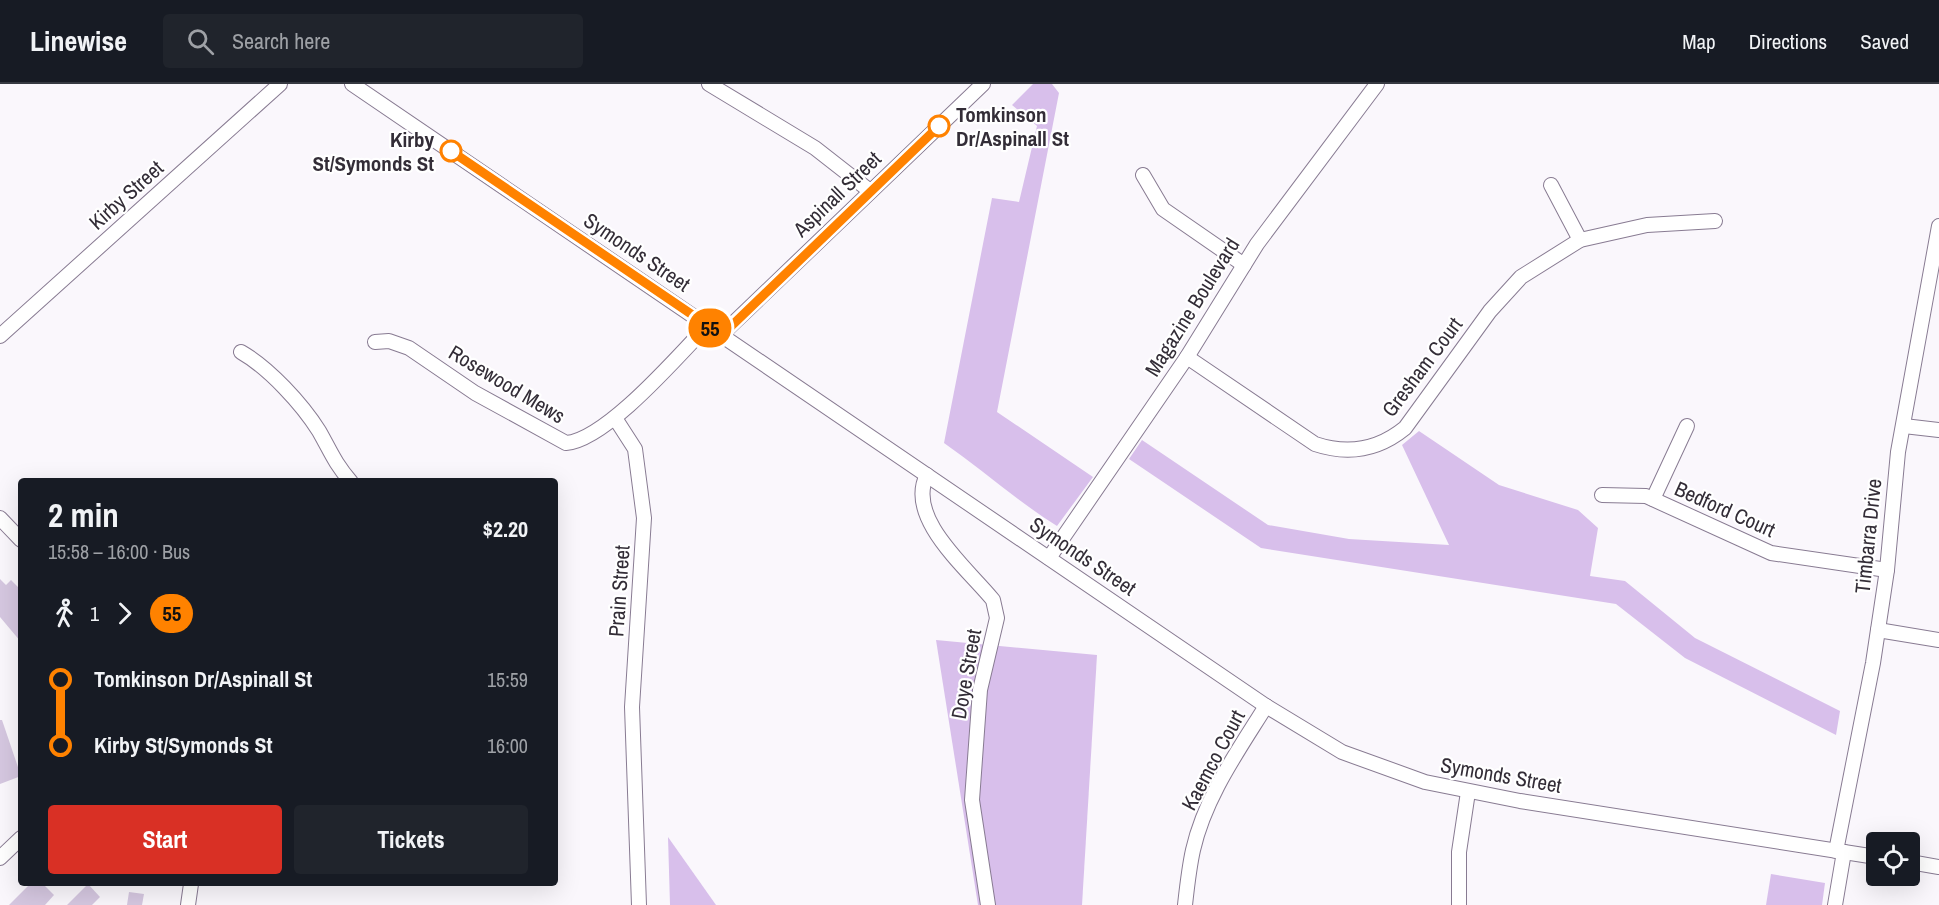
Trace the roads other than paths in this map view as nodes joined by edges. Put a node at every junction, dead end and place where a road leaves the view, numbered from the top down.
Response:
1 (279, 84) edge
2 (352, 84) edge
3 (709, 84) edge
4 (982, 84) edge
5 (1377, 84) edge
6 (1143, 175) dead end
7 (1551, 185) dead end
8 (870, 191) junction
9 (1715, 220) dead end
10 (1939, 227) edge
11 (1580, 240) junction
12 (1244, 265) junction
13 (707, 326) junction
14 (722, 335) junction
15 (0, 336) edge
16 (375, 342) dead end
17 (241, 352) dead end
18 (1187, 357) junction
19 (615, 418) junction
20 (1687, 426) dead end
21 (1904, 426) junction
22 (1939, 430) edge
23 (927, 475) junction
24 (348, 478) edge
25 (1602, 495) dead end
26 (1653, 499) junction
27 (0, 518) edge
28 (18, 537) edge
29 (1049, 558) junction
30 (1887, 570) junction
31 (1878, 630) junction
32 (1939, 640) edge
33 (1266, 706) junction
34 (1468, 792) junction
35 (18, 841) edge
36 (1840, 851) junction
37 (1866, 855) edge
38 (0, 858) edge
39 (1920, 864) edge
40 (1939, 867) edge
41 (191, 886) edge
42 (188, 905) edge
43 (639, 905) edge
44 (988, 905) edge
45 (1185, 905) edge
46 (1459, 905) edge
47 (1835, 905) edge

1 - 15 street, Kirby Street
2 - 13 street, Symonds Street
3 - 8 street
4 - 8 street, Aspinall Street
5 - 12 street, Magazine Boulevard
6 - 12 street
7 - 11 street
8 - 14 street, Aspinall Street
9 - 11 street, Gresham Court
10 - 21 street, Timbarra Drive
11 - 18 street, Gresham Court
12 - 18 street, Magazine Boulevard
13 - 14 street, Symonds Street
13 - 19 street
14 - 23 street, Symonds Street
16 - 19 street, Rosewood Mews
17 - 24 street
18 - 29 street, Magazine Boulevard
19 - 43 street, Prain Street
20 - 26 street, Bedford Court
21 - 22 street
21 - 30 street, Timbarra Drive
23 - 29 street, Symonds Street
23 - 44 street, Doye Street
25 - 26 street, Bedford Court
26 - 30 street, Bedford Court
27 - 28 street
29 - 33 street, Symonds Street
30 - 31 street, Timbarra Drive
31 - 32 street
31 - 36 street, Timbarra Drive
33 - 34 street, Symonds Street
33 - 45 street, Kaemco Court
34 - 36 street, Symonds Street
34 - 46 street
35 - 38 street
36 - 37 street, Symonds Street
36 - 47 street, Timbarra Drive
39 - 40 street
41 - 42 street

